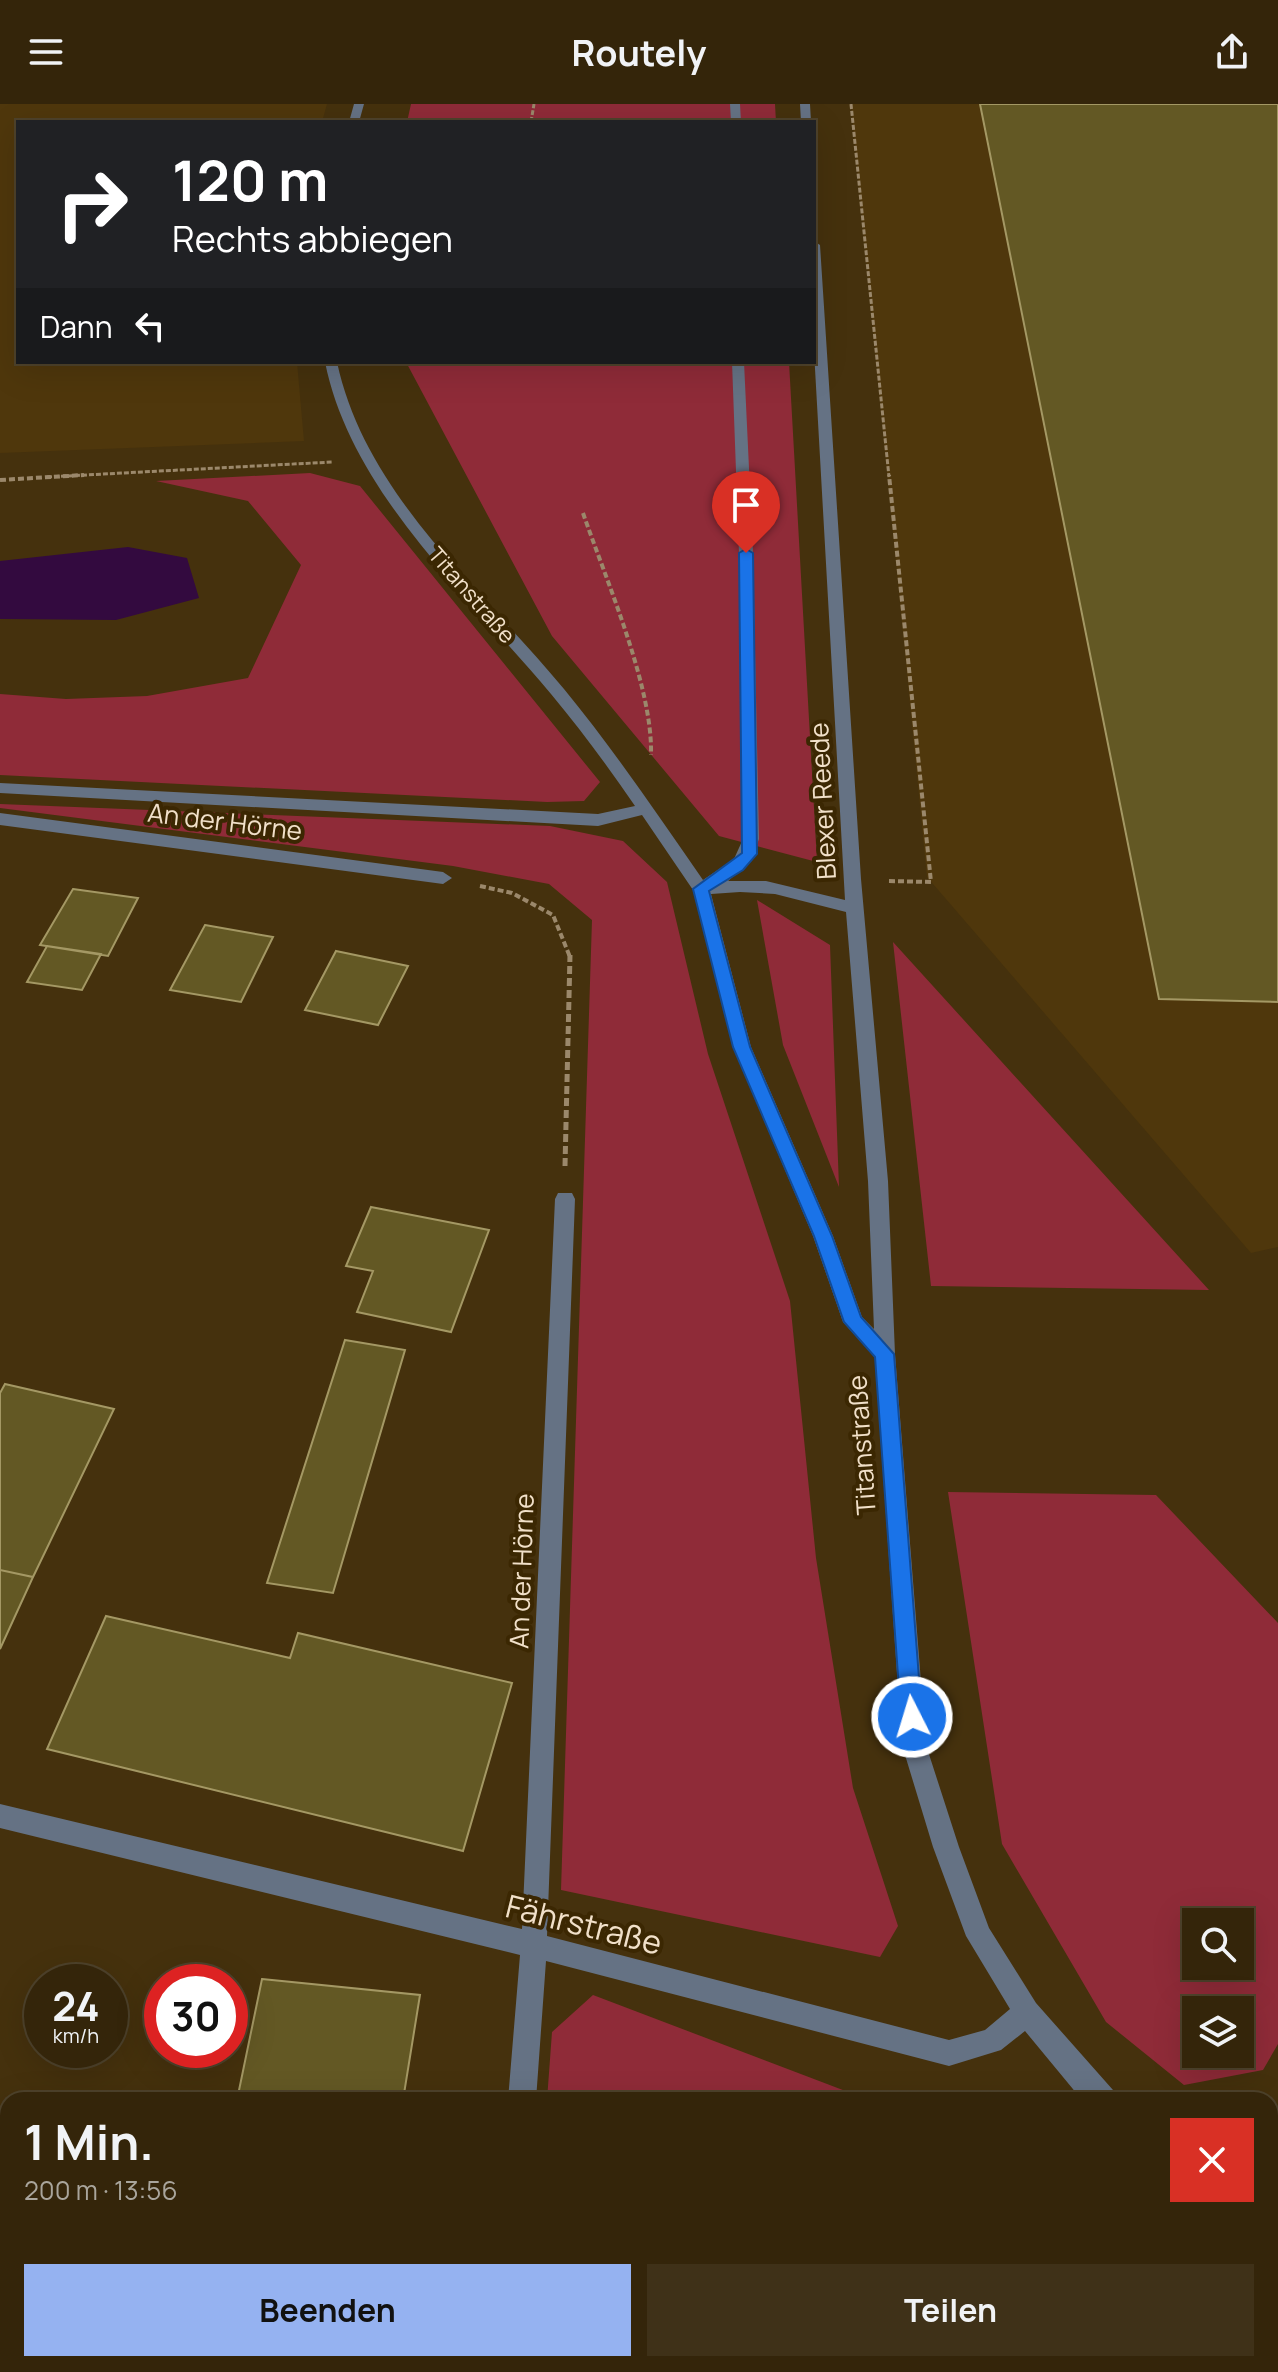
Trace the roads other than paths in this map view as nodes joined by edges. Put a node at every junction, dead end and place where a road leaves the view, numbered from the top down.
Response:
1 (816, 278) edge
2 (331, 364) edge
3 (738, 364) edge
4 (0, 788) edge
5 (646, 808) junction
6 (0, 819) edge
7 (443, 878) road end
8 (701, 889) junction
9 (854, 907) junction
10 (565, 1199) road end
11 (885, 1354) junction
12 (0, 1816) edge
13 (534, 1945) junction
14 (1027, 2012) junction
15 (523, 2092) edge
16 (1093, 2092) edge

1 - 9 street, Blexer Reede
2 - 5 street, Titanstraße
3 - 8 street
4 - 5 street
5 - 8 street, Titanstraße
6 - 7 street, An der Hörne
8 - 9 street
8 - 11 street, Titanstraße
9 - 11 street, Blexer Reede
10 - 13 street, An der Hörne
11 - 14 street, Titanstraße
12 - 13 street, Fährstraße
13 - 14 street, Fährstraße
13 - 15 street, An der Hörne
14 - 16 street

